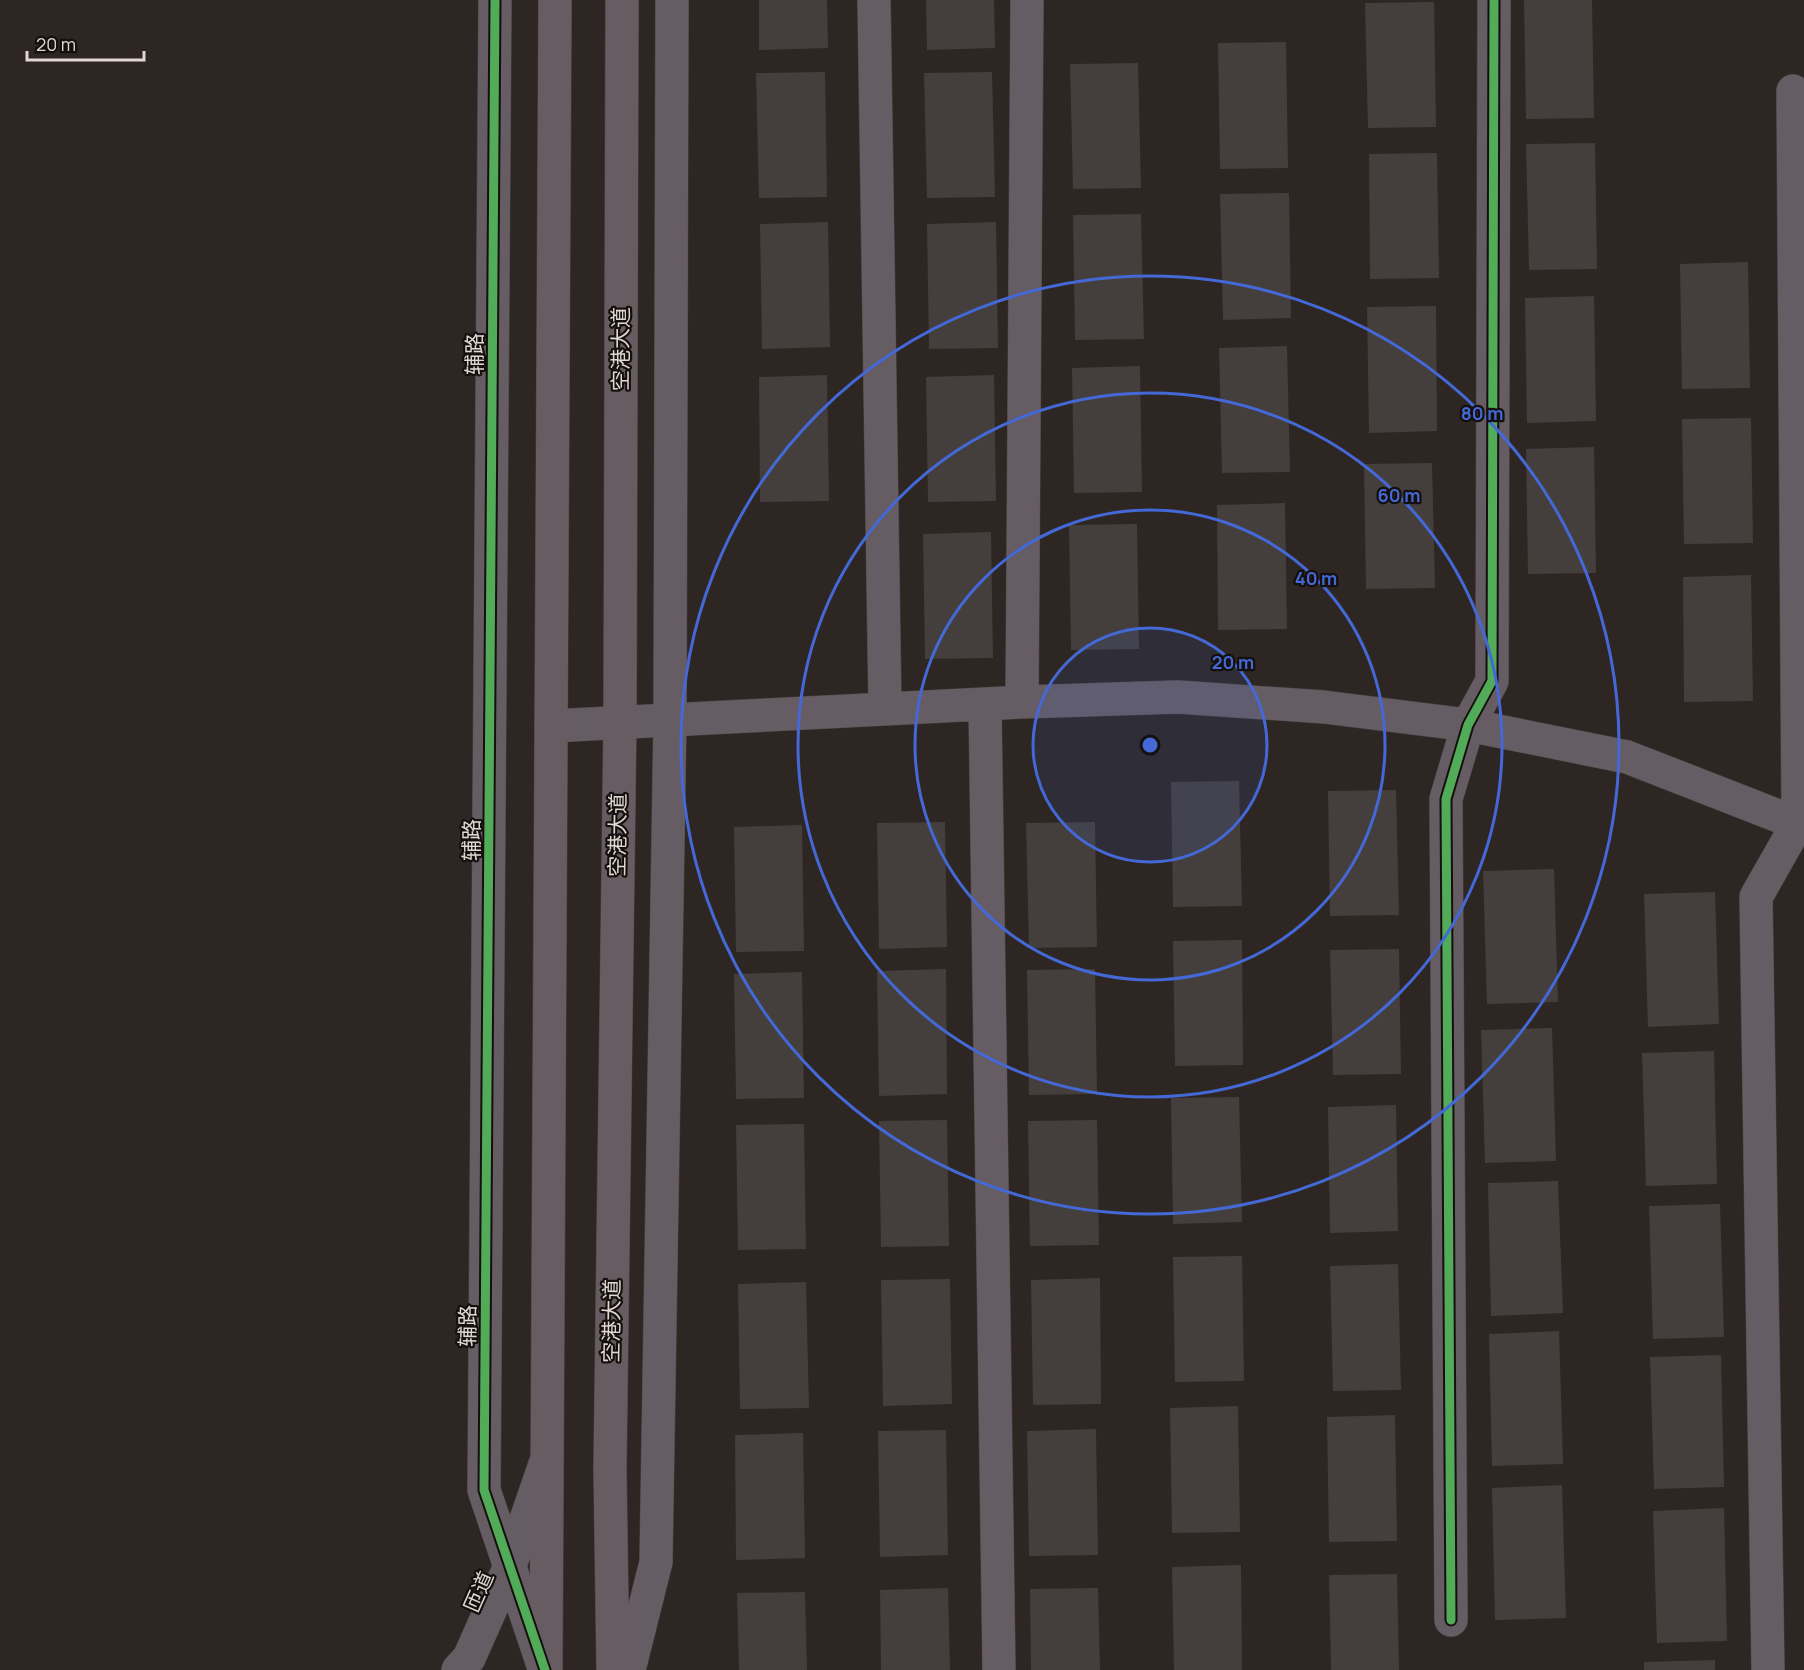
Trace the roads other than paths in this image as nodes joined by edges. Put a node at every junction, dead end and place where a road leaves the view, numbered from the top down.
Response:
1 (495, 0) edge
2 (555, 0) edge
3 (621, 0) edge
4 (672, 0) edge
5 (874, 0) edge
6 (1027, 0) edge
7 (1494, 0) edge
8 (1793, 91) dead end
9 (1022, 702) junction
10 (985, 704) junction
11 (885, 708) junction
12 (670, 719) junction
13 (620, 721) junction
14 (1468, 725) junction
15 (551, 726) junction
16 (1801, 824) edge
17 (547, 1456) junction
18 (610, 1469) junction
19 (510, 1566) junction
20 (1451, 1620) dead end
21 (637, 1636) junction
22 (458, 1670) edge
23 (545, 1670) edge
24 (613, 1670) edge
25 (629, 1670) edge
26 (648, 1670) edge
27 (999, 1670) edge
28 (1768, 1670) edge

1 - 19 street, 辅路
2 - 15 main road
3 - 13 main road, 空港大道
4 - 12 street
5 - 11 street
6 - 9 street
7 - 14 street
8 - 16 street
9 - 10 street
9 - 14 street
10 - 11 street
10 - 27 street
11 - 12 street
12 - 13 street
12 - 21 street
13 - 15 street
13 - 18 main road, 空港大道
14 - 16 street
14 - 20 street
15 - 17 main road
16 - 28 street
17 - 19 street, 匝道
17 - 23 main road
18 - 21 street
18 - 24 main road, 空港大道
19 - 22 street, 匝道
19 - 23 street, 辅路
21 - 25 street
21 - 26 street

